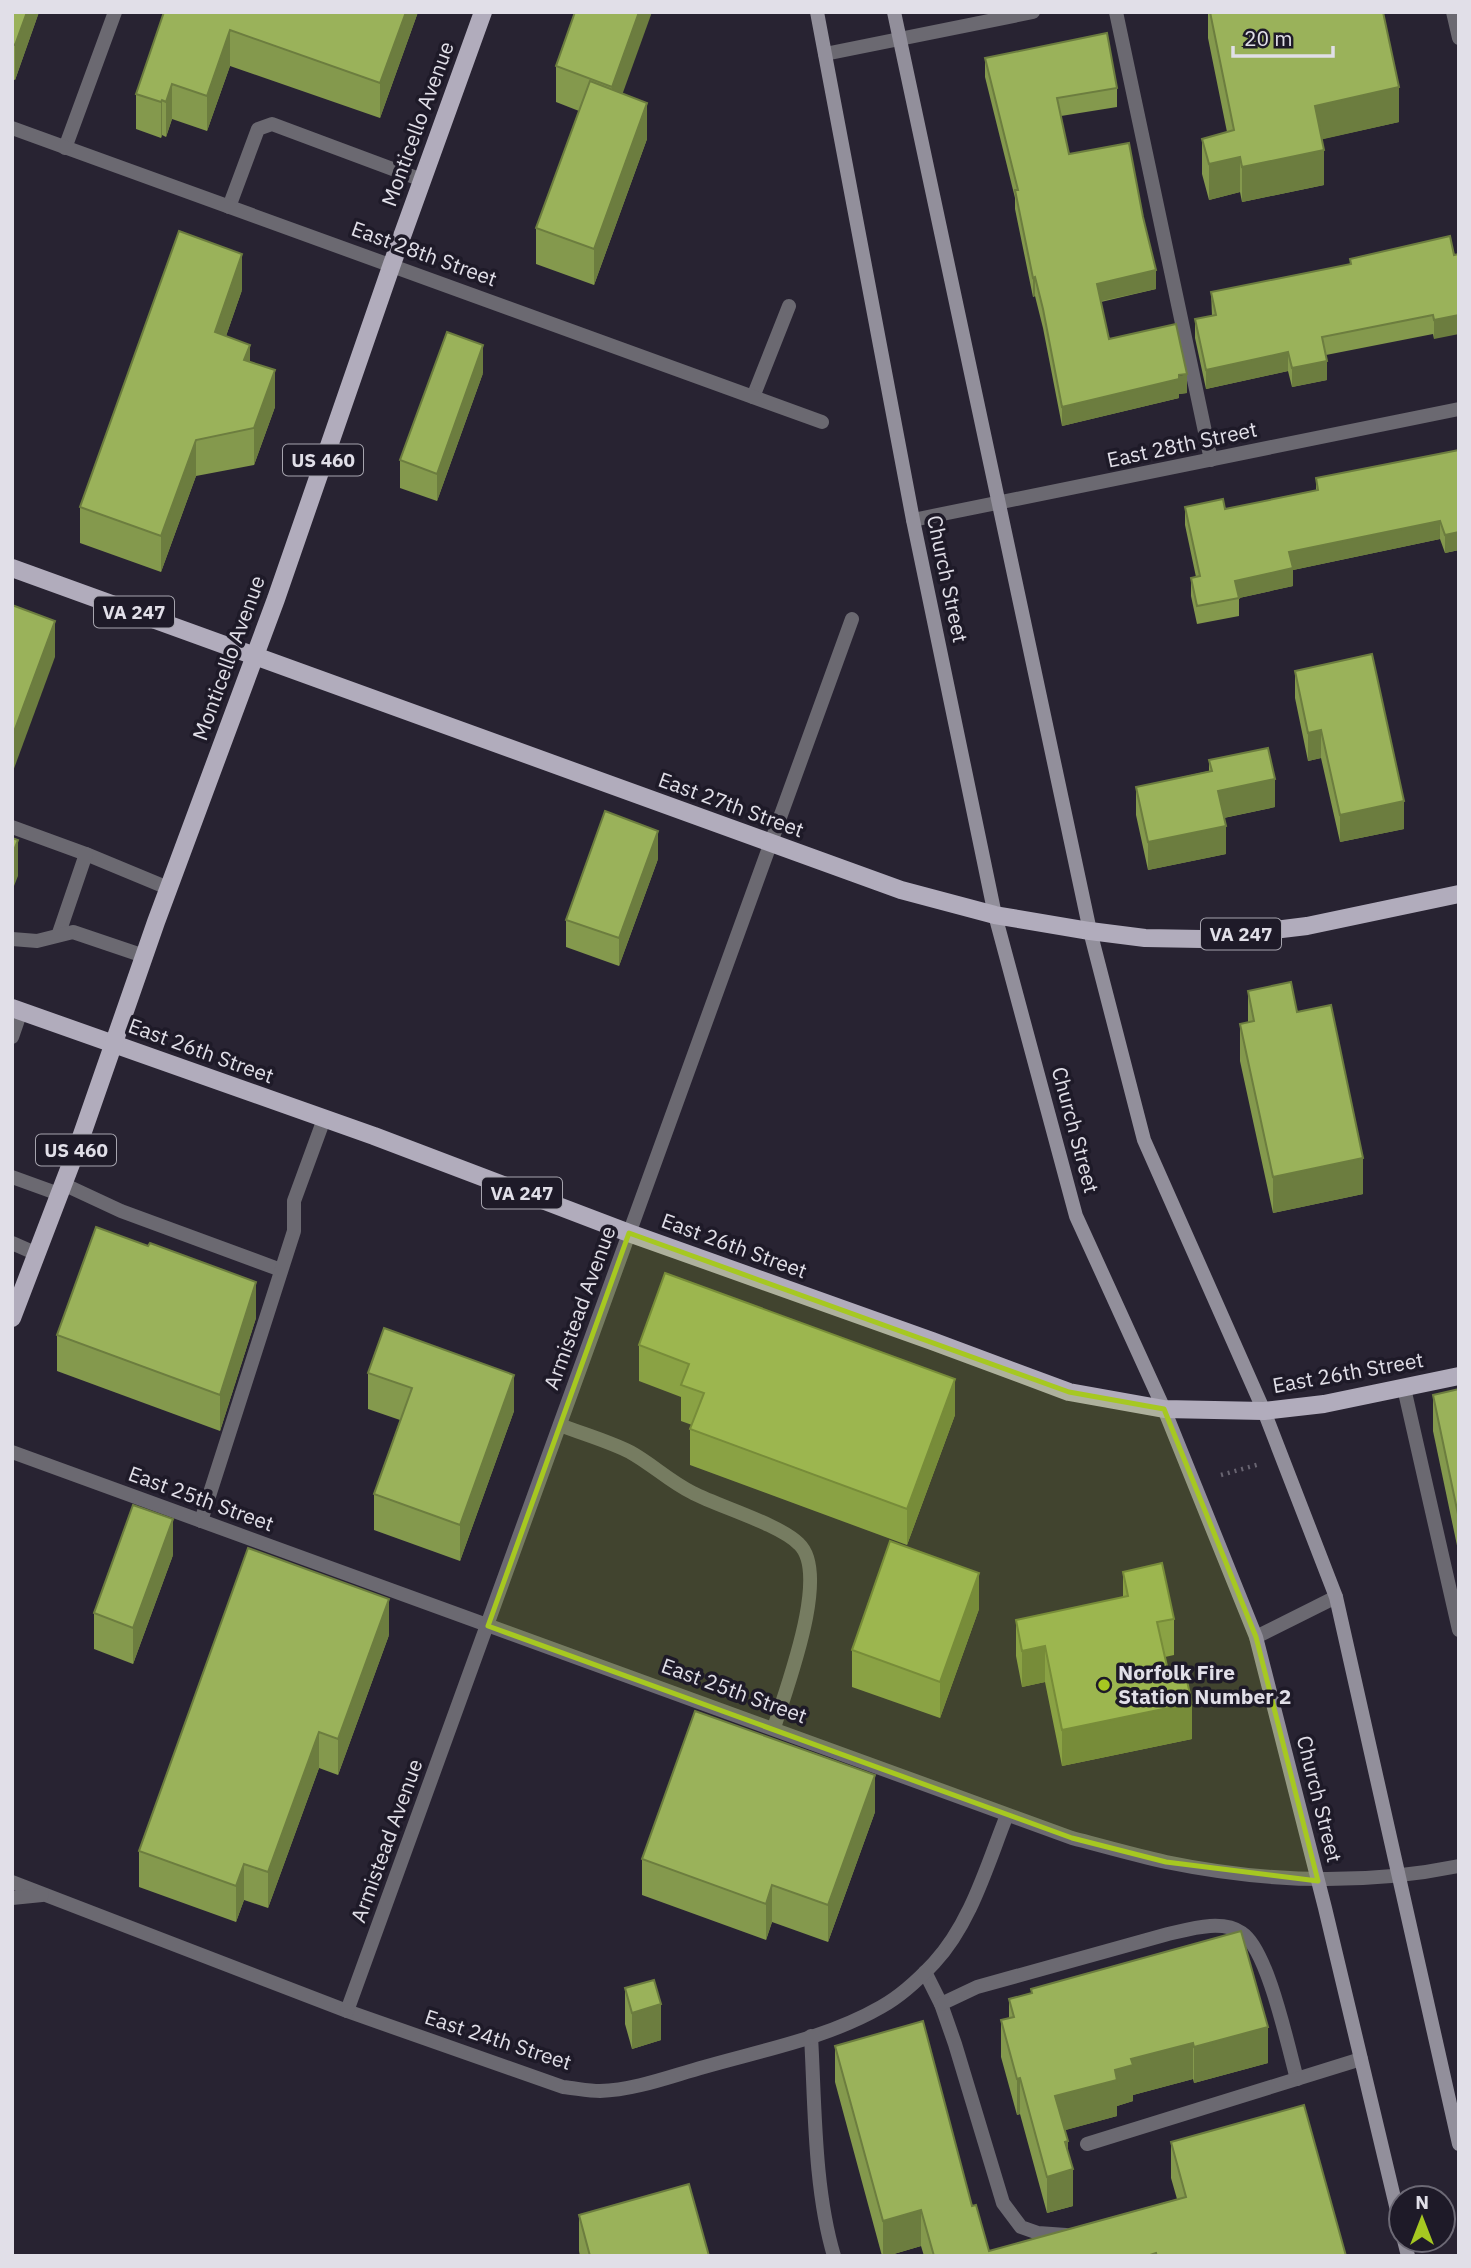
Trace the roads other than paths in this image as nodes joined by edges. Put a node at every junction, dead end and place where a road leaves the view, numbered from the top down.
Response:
1 (115, 12) edge
2 (483, 12) edge
3 (817, 12) edge
4 (894, 12) edge
5 (1033, 12) edge
6 (1116, 12) edge
7 (1453, 12) edge
8 (1459, 38) edge
9 (900, 39) junction
10 (825, 54) junction
11 (12, 128) edge
12 (65, 148) junction
13 (422, 180) junction
14 (229, 207) junction
15 (392, 264) junction
16 (789, 306) dead end
17 (753, 397) junction
18 (1459, 409) edge
19 (822, 422) dead end
20 (1211, 460) junction
21 (998, 504) junction
22 (913, 520) junction
23 (12, 568) edge
24 (852, 619) dead end
25 (255, 655) junction
26 (12, 827) edge
27 (769, 844) junction
28 (86, 853) junction
29 (168, 888) junction
30 (1459, 894) edge
31 (995, 915) junction
32 (1090, 931) junction
33 (60, 933) junction
34 (12, 939) edge
35 (144, 956) junction
36 (17, 1010) edge
37 (12, 1037) edge
38 (113, 1044) junction
39 (324, 1119) junction
40 (12, 1177) edge
41 (62, 1189) junction
42 (629, 1233) junction
43 (12, 1242) edge
44 (37, 1254) junction
45 (281, 1270) junction
46 (12, 1318) edge
47 (1459, 1377) edge
48 (1404, 1388) junction
49 (1164, 1409) junction
50 (1264, 1411) junction
51 (560, 1425) junction
52 (12, 1452) edge
53 (201, 1521) junction
54 (1336, 1597) junction
55 (488, 1626) junction
56 (1459, 1630) edge
57 (1256, 1637) junction
58 (774, 1728) junction
59 (1007, 1815) junction
60 (1459, 1866) edge
61 (1399, 1876) junction
62 (1318, 1881) junction
63 (12, 1882) edge
64 (47, 1895) junction
65 (12, 1898) edge
66 (925, 1972) junction
67 (941, 2004) junction
68 (347, 2011) junction
69 (811, 2036) junction
70 (1361, 2059) junction
71 (1297, 2079) junction
72 (1087, 2144) dead end
73 (1459, 2144) edge
74 (1391, 2184) edge
75 (1083, 2231) edge
76 (834, 2256) edge

1 - 12 street
2 - 13 main road, Monticello Avenue / US 460
3 - 10 main road, Church Street
4 - 9 main road
5 - 9 street
6 - 20 street
7 - 8 street
9 - 10 street
9 - 21 main road
10 - 22 main road, Church Street
11 - 12 street, East 28th Street
12 - 14 street, East 28th Street
13 - 14 street
13 - 15 main road, Monticello Avenue / US 460
14 - 15 street, East 28th Street
15 - 17 street, East 28th Street
15 - 25 main road, Monticello Avenue / US 460
16 - 17 street
17 - 19 street, East 28th Street
18 - 20 street, East 28th Street
20 - 21 street, East 28th Street
21 - 22 street, East 28th Street
21 - 32 main road
22 - 31 main road, Church Street
23 - 25 main road, East 27th Street / VA 247
24 - 27 street, Armistead Avenue
25 - 27 main road, East 27th Street / VA 247
25 - 29 main road, Monticello Avenue / US 460
26 - 28 street
27 - 31 main road, East 27th Street / VA 247
27 - 42 street, Armistead Avenue
28 - 29 street
28 - 33 street
29 - 35 main road, Monticello Avenue / US 460
30 - 32 main road, East 27th Street / VA 247
31 - 32 main road, East 27th Street / VA 247
31 - 49 main road, Church Street
32 - 50 main road
33 - 34 street
33 - 35 street
35 - 38 main road, Monticello Avenue / US 460
36 - 37 street
36 - 38 main road, East 26th Street / VA 247
38 - 39 main road, East 26th Street / VA 247
38 - 41 main road, Monticello Avenue / US 460
39 - 42 main road, East 26th Street / VA 247
39 - 45 street
40 - 41 street
41 - 44 main road, Monticello Avenue / US 460
41 - 45 street
42 - 49 main road, East 26th Street / VA 247
42 - 51 street, Armistead Avenue
43 - 44 street
44 - 46 main road, Monticello Avenue / US 460
45 - 53 street
47 - 48 main road, East 26th Street / VA 247
48 - 50 main road, East 26th Street / VA 247
48 - 56 street
49 - 50 main road, East 26th Street / VA 247
49 - 57 main road, Church Street
50 - 54 main road
51 - 55 street, Armistead Avenue
51 - 58 street
52 - 53 street, East 25th Street
53 - 55 street, East 25th Street
54 - 57 street
54 - 61 main road
55 - 58 street, East 25th Street
55 - 68 street, Armistead Avenue
57 - 62 main road, Church Street
58 - 59 street, East 25th Street
59 - 62 street, East 25th Street
59 - 66 street, East 24th Street
60 - 61 street, East 25th Street
61 - 62 street, East 25th Street
61 - 73 main road
62 - 70 main road, Church Street
63 - 64 street, East 24th Street
64 - 65 street, East 24th Street
64 - 68 street, East 24th Street
66 - 67 street
66 - 69 street, East 24th Street
67 - 71 street
67 - 75 street
68 - 69 street, East 24th Street
69 - 76 street
70 - 71 street
70 - 74 main road, Church Street
71 - 72 street

